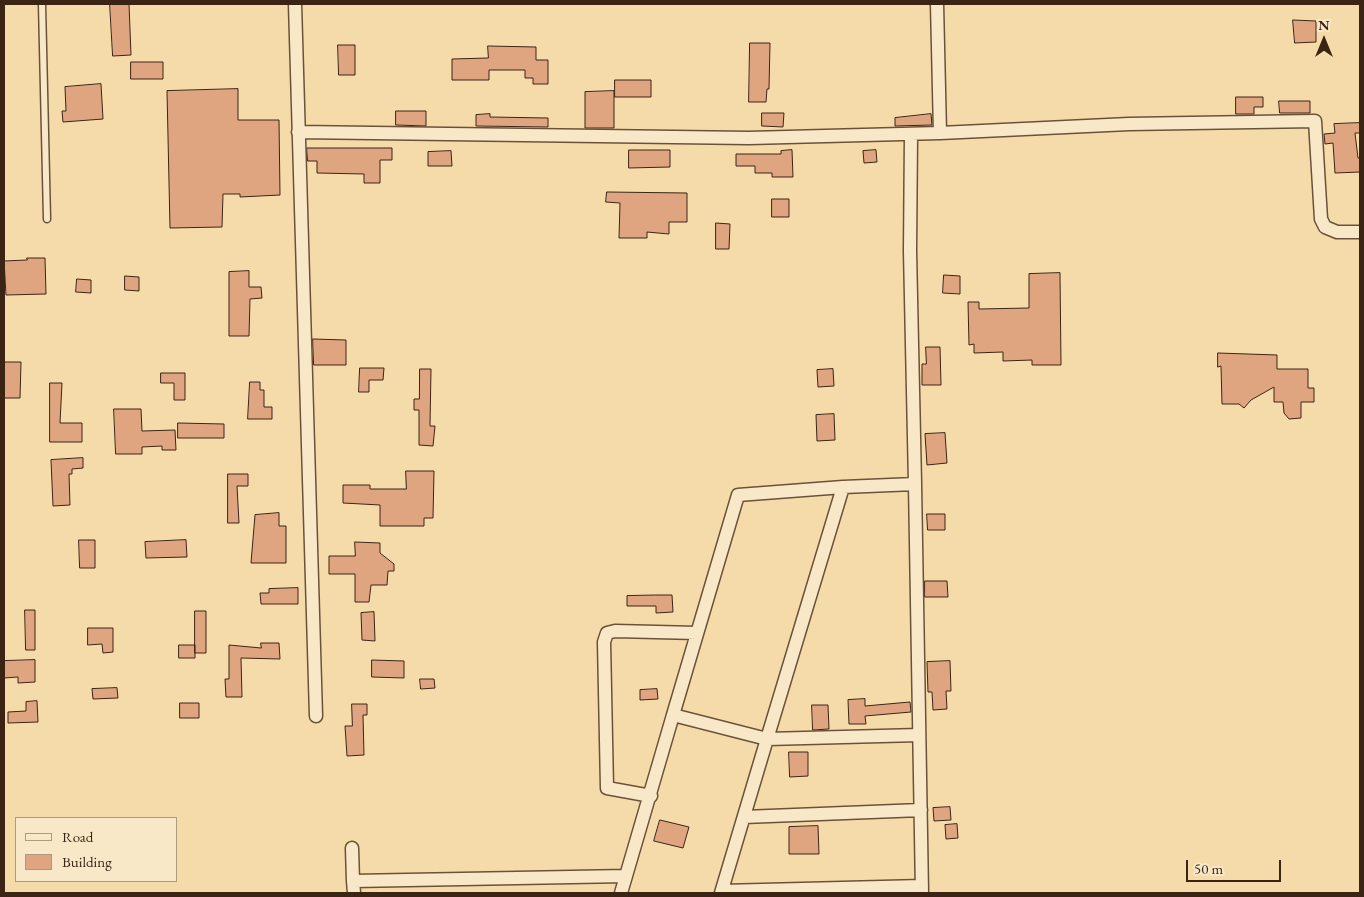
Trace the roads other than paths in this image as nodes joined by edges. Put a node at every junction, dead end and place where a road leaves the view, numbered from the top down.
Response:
1 (42, 4) edge
2 (295, 4) edge
3 (937, 4) edge
4 (298, 132) junction
5 (940, 133) junction
6 (911, 135) junction
7 (47, 219) dead end
8 (1360, 232) edge
9 (915, 484) junction
10 (843, 487) junction
11 (697, 634) junction
12 (673, 715) junction
13 (316, 716) dead end
14 (919, 735) junction
15 (767, 739) junction
16 (651, 796) junction
17 (921, 810) junction
18 (744, 817) junction
19 (352, 848) dead end
20 (626, 876) junction
21 (354, 887) edge
22 (922, 890) edge
23 (722, 892) edge
24 (622, 893) edge

1 - 7 lane
2 - 4 street
3 - 5 street
4 - 6 street
4 - 13 street
5 - 6 street
5 - 8 street
6 - 9 street
9 - 10 street
9 - 14 street
10 - 11 street
10 - 15 street
11 - 12 street
11 - 16 street
12 - 15 street
12 - 16 street
14 - 15 street
14 - 17 street
15 - 18 street
16 - 20 street
17 - 18 street
17 - 22 street
18 - 23 street
19 - 21 street
20 - 21 street
20 - 24 street
22 - 23 street

